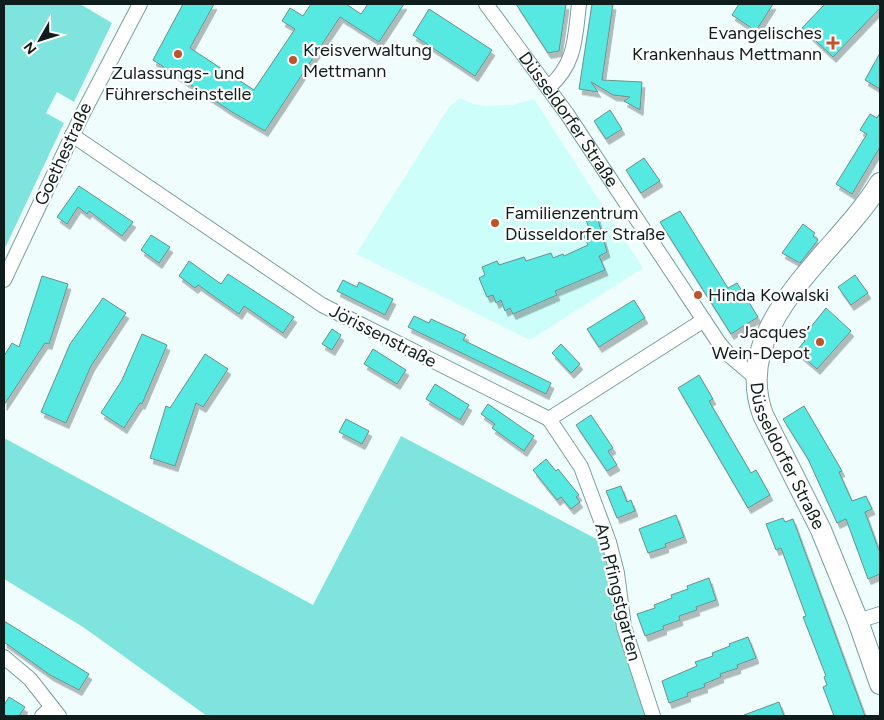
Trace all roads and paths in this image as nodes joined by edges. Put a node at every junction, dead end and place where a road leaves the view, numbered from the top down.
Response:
1 (140, 4) edge
2 (486, 4) edge
3 (579, 4) edge
4 (548, 88) junction
5 (72, 135) junction
6 (880, 183) edge
7 (4, 280) edge
8 (704, 320) junction
9 (756, 378) junction
10 (549, 419) junction
11 (880, 614) edge
12 (858, 621) junction
13 (4, 658) edge
14 (880, 684) edge
15 (51, 713) edge
16 (653, 716) edge

1 - 5 street, Goethestraße
2 - 4 street, Düsseldorfer Straße
3 - 4 street
4 - 8 street, Düsseldorfer Straße
5 - 7 street, Goethestraße
5 - 10 street, Jörissenstraße
6 - 9 street
8 - 9 street, Düsseldorfer Straße
8 - 10 street
9 - 12 street, Düsseldorfer Straße
10 - 16 street, Am Pfingstgarten
11 - 12 street
12 - 14 street, Düsseldorfer Straße
13 - 15 street

